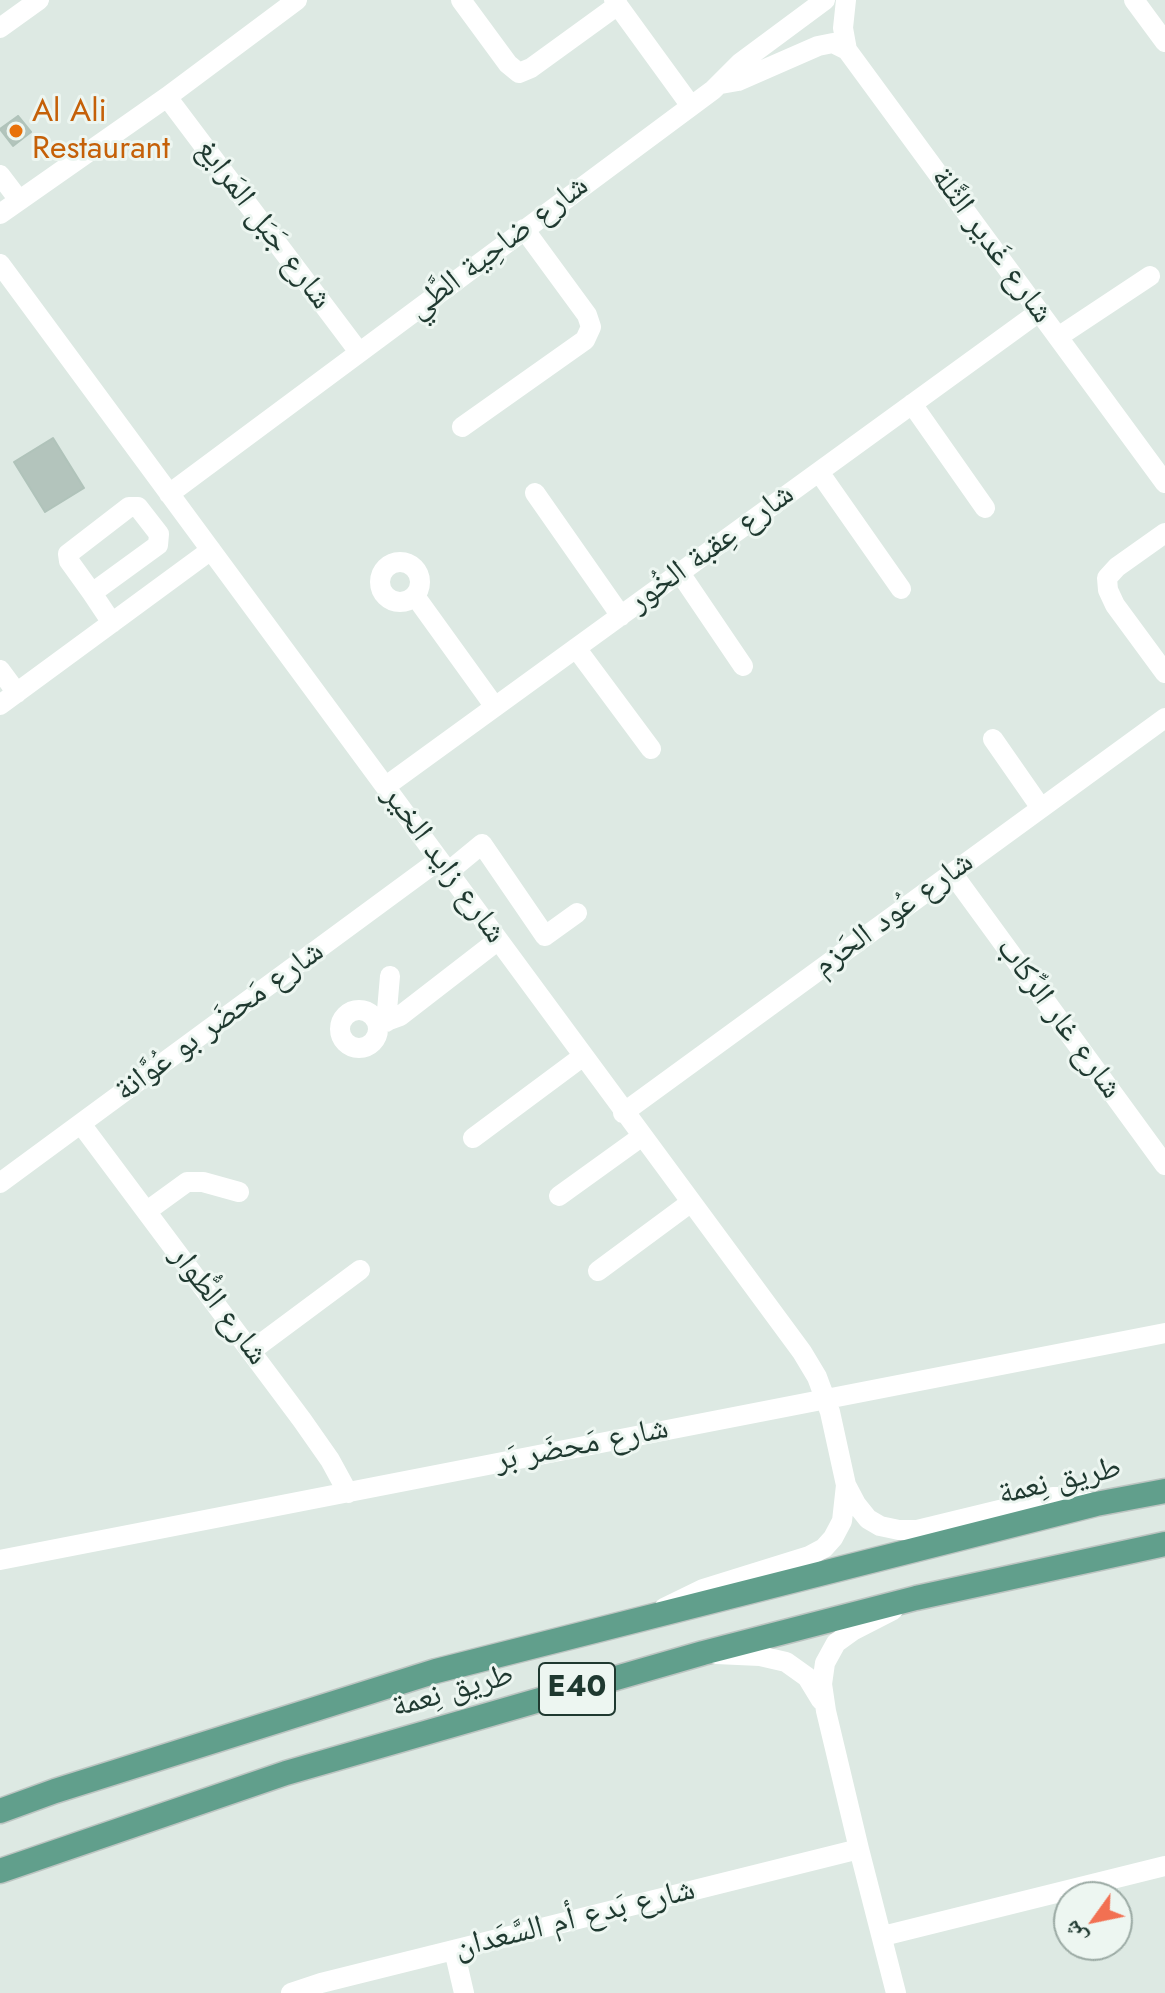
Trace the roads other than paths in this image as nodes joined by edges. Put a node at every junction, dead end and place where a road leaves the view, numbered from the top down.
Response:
1 (39, 0) edge
2 (297, 0) edge
3 (461, 0) edge
4 (825, 0) edge
5 (846, 0) edge
6 (1134, 0) edge
7 (616, 3) edge
8 (0, 28) edge
9 (1165, 42) edge
10 (847, 50) junction
11 (721, 84) junction
12 (167, 97) junction
13 (691, 106) junction
14 (0, 175) edge
15 (19, 200) junction
16 (0, 214) edge
17 (524, 229) junction
18 (0, 264) edge
19 (1150, 276) dead end
20 (1039, 312) junction
21 (1058, 337) junction
22 (359, 352) junction
23 (912, 404) junction
24 (462, 427) dead end
25 (819, 472) junction
26 (1165, 483) edge
27 (535, 493) dead end
28 (169, 494) junction
29 (985, 508) dead end
30 (1165, 533) edge
31 (211, 550) junction
32 (680, 573) junction
33 (901, 589) dead end
34 (92, 593) junction
35 (415, 596) dead end
36 (621, 616) junction
37 (112, 623) junction
38 (576, 648) junction
39 (743, 666) dead end
40 (0, 670) edge
41 (1165, 673) edge
42 (8, 699) edge
43 (495, 707) junction
44 (1165, 718) edge
45 (993, 739) dead end
46 (651, 749) dead end
47 (386, 786) junction
48 (1041, 808) junction
49 (444, 866) junction
50 (952, 873) junction
51 (577, 913) dead end
52 (497, 941) junction
53 (390, 976) dead end
54 (582, 1057) junction
55 (623, 1113) junction
56 (81, 1124) junction
57 (641, 1137) junction
58 (473, 1138) dead end
59 (1165, 1165) edge
60 (0, 1183) edge
61 (239, 1192) dead end
62 (559, 1196) dead end
63 (690, 1203) junction
64 (147, 1211) junction
65 (360, 1270) dead end
66 (598, 1271) dead end
67 (1165, 1333) edge
68 (251, 1351) junction
69 (826, 1398) junction
70 (846, 1485) junction
71 (1165, 1491) edge
72 (348, 1493) junction
73 (1096, 1504) junction
74 (1165, 1544) edge
75 (0, 1560) edge
76 (916, 1598) junction
77 (654, 1614) junction
78 (703, 1653) junction
79 (826, 1711) junction
80 (0, 1811) edge
81 (859, 1849) junction
82 (1165, 1866) edge
83 (0, 1871) edge
84 (883, 1936) junction
85 (454, 1950) junction
86 (291, 1993) edge
87 (464, 1993) edge
88 (896, 1993) edge

1 - 8 street
2 - 12 street
3 - 7 street
4 - 11 street, شارع ضاحِية الطَّي
5 - 10 street
6 - 9 street
7 - 13 street
10 - 11 street
10 - 20 street, شارع غَدير الثَّلة
11 - 13 street, شارع ضاحِية الطَّي
12 - 15 street
12 - 22 street, شارع جَبَل المَرايغ
13 - 17 street, شارع ضاحِية الطَّي
14 - 15 street
15 - 16 street
17 - 22 street, شارع ضاحِية الطَّي
17 - 24 street
18 - 28 street, شارع زايد الخير
19 - 21 street
20 - 21 street, شارع غَدير الثَّلة
20 - 23 street, شارع عِقبة الخُور
21 - 26 street, شارع غَدير الثَّلة
22 - 28 street, شارع ضاحِية الطَّي
23 - 25 street, شارع عِقبة الخُور
23 - 29 street
25 - 32 street, شارع عِقبة الخُور
25 - 33 street
27 - 36 street
28 - 31 street, شارع زايد الخير
30 - 41 street
31 - 37 street
31 - 47 street, شارع زايد الخير
32 - 36 street, شارع عِقبة الخُور
32 - 39 street
34 - 34 street
34 - 37 street
35 - 43 street
36 - 38 street, شارع عِقبة الخُور
37 - 42 street
38 - 43 street, شارع عِقبة الخُور
38 - 46 street
40 - 42 street
43 - 47 street, شارع عِقبة الخُور
44 - 48 street, شارع عُود الحَزم
45 - 48 street
47 - 49 street, شارع زايد الخير
48 - 50 street, شارع عُود الحَزم
49 - 51 street, شارع مَحضَر بو عُوَّانة
49 - 52 street, شارع زايد الخير
49 - 56 street, شارع مَحضَر بو عُوَّانة
50 - 55 street, شارع عُود الحَزم
50 - 59 street, شارع غار الرِّكاب
52 - 53 street
52 - 54 street, شارع زايد الخير
54 - 55 street, شارع زايد الخير
54 - 58 street
55 - 57 street, شارع زايد الخير
56 - 60 street, شارع مَحضَر بو عُوَّانة
56 - 64 street, شارع الطُّوار
57 - 62 street
57 - 63 street, شارع زايد الخير
61 - 64 street
63 - 66 street
63 - 69 street, شارع زايد الخير
64 - 68 street, شارع الطُّوار
65 - 68 street
67 - 69 street, شارع مَحضَر بَر
68 - 72 street, شارع الطُّوار
69 - 70 street, شارع زايد الخير
69 - 72 street, شارع مَحضَر بَر
70 - 73 street
70 - 77 street
71 - 73 main road, طريق نِعمة / E40
72 - 75 street, شارع مَحضَر بَر
73 - 77 main road, طريق نِعمة / E40
74 - 76 main road, طريق نِعمة / E40
76 - 78 main road, طريق نِعمة / E40
76 - 79 street
77 - 80 main road, طريق نِعمة / E40
78 - 79 street
78 - 83 main road, طريق نِعمة / E40
79 - 81 street
81 - 84 street
81 - 85 street, شارع بَدع أم السَّعَدان
82 - 84 street
84 - 88 street
85 - 86 street, شارع بَدع أم السَّعَدان
85 - 87 street

